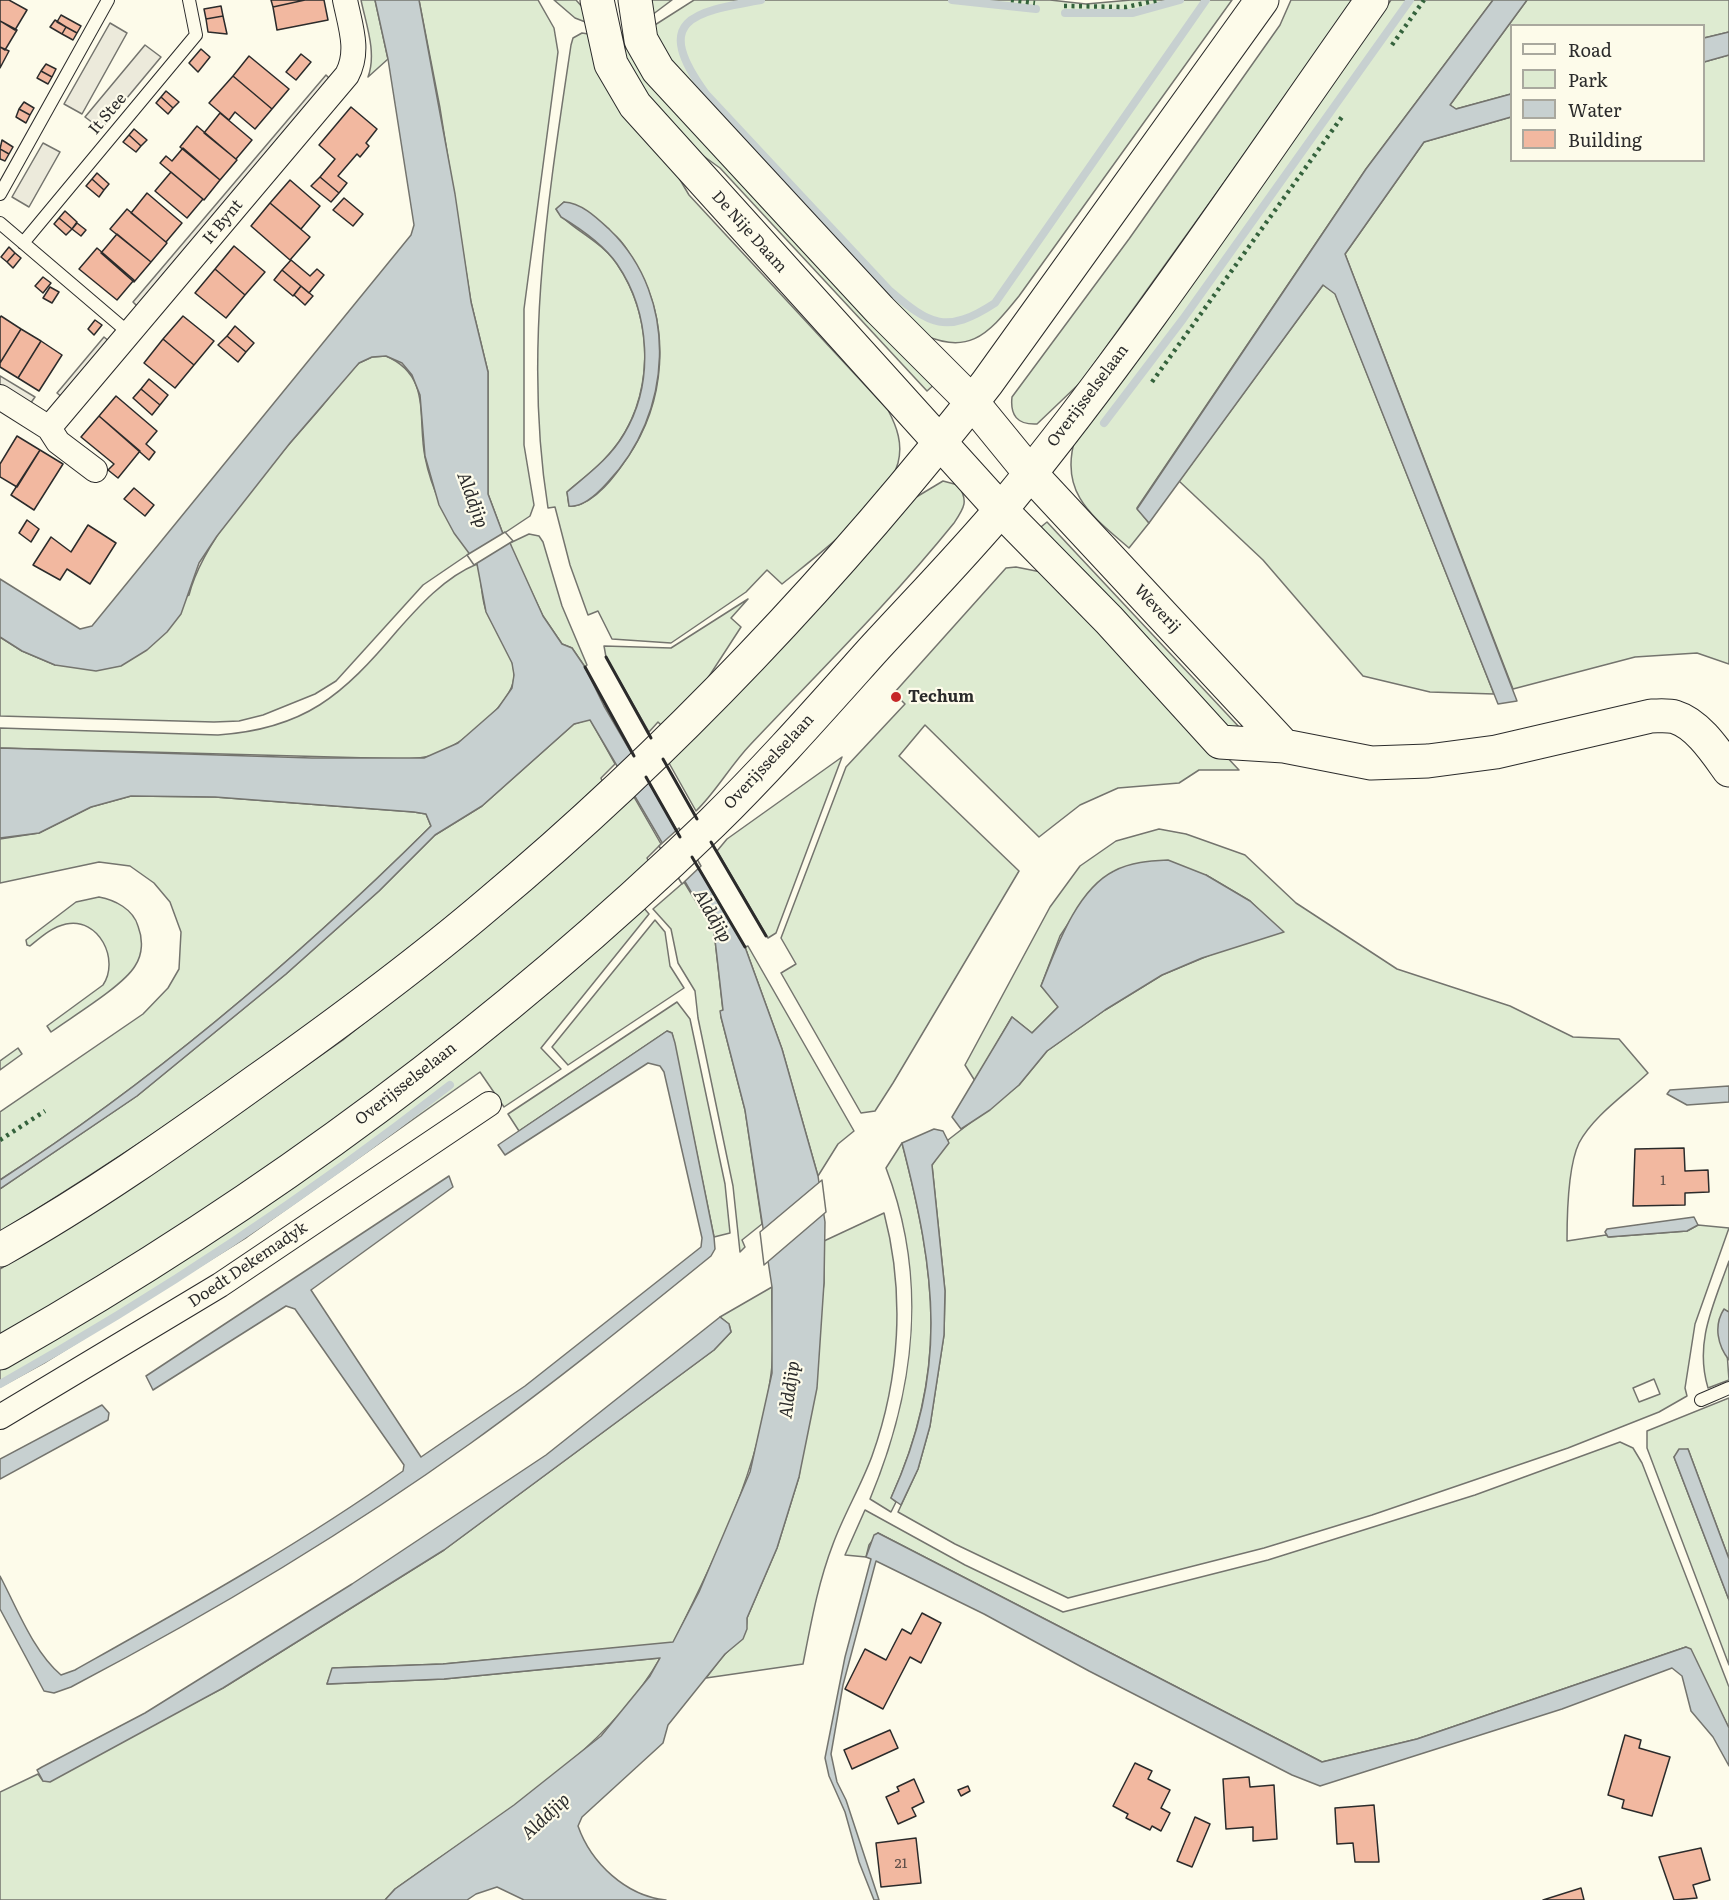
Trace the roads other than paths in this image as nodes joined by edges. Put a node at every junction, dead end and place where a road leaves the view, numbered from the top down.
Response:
1 (108, 0) edge
2 (189, 0) edge
3 (345, 0) edge
4 (597, 0) edge
5 (635, 0) edge
6 (1262, 0) edge
7 (1372, 0) edge
8 (0, 194) edge
9 (0, 223) edge
10 (22, 243) junction
11 (129, 333) junction
12 (0, 397) edge
13 (972, 402) junction
14 (49, 428) junction
15 (940, 443) junction
16 (95, 470) dead end
17 (1030, 473) junction
18 (1000, 510) junction
19 (1284, 746) junction
20 (1729, 770) edge
21 (489, 1104) dead end
22 (0, 1250) edge
23 (0, 1353) edge
24 (1729, 1388) edge
25 (1701, 1400) dead end
26 (0, 1417) edge

1 - 8 lane
2 - 10 lane, It Stee
3 - 11 street, It Bynt
4 - 15 main road, De Nije Daam
5 - 13 main road
6 - 13 main road
7 - 17 main road, Overijsselselaan
9 - 10 lane
10 - 11 lane
11 - 14 street, It Bynt
12 - 14 street
13 - 15 main road
13 - 17 main road, Weverij
14 - 16 street
15 - 18 main road, De Nije Daam
15 - 22 main road
17 - 18 main road, Overijsselselaan
17 - 19 main road, Weverij
18 - 19 main road
18 - 23 main road, Overijsselselaan
19 - 20 main road
21 - 26 street, Doedt Dekemadyk
24 - 25 lane

